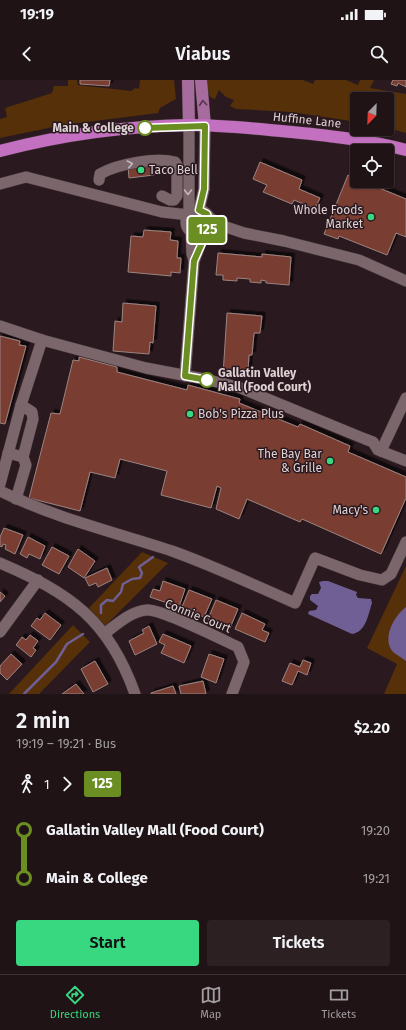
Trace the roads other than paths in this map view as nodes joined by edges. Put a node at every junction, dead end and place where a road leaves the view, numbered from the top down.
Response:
1 (188, 80) edge
2 (201, 80) edge
3 (189, 125) junction
4 (205, 126) junction
5 (406, 150) edge
6 (0, 151) edge
7 (99, 180) dead end
8 (0, 184) edge
9 (162, 196) dead end
10 (199, 210) junction
11 (162, 212) junction
12 (189, 215) junction
13 (209, 217) junction
14 (190, 230) junction
15 (206, 231) junction
16 (244, 233) junction
17 (194, 261) junction
18 (406, 282) edge
19 (0, 326) edge
20 (42, 340) junction
21 (185, 376) junction
22 (406, 398) edge
23 (21, 405) junction
24 (381, 451) junction
25 (8, 453) junction
26 (23, 457) junction
27 (406, 461) edge
28 (0, 484) edge
29 (0, 492) edge
30 (16, 499) junction
31 (406, 542) edge
32 (0, 563) edge
33 (38, 580) junction
34 (0, 632) edge
35 (104, 634) junction
36 (135, 694) edge
37 (232, 694) edge

1 - 3 main road
4 -> 2 main road
3 - 4 highway, Huffine Lane
3 - 6 highway, Huffine Lane
3 -> 12 street
4 - 5 highway, Huffine Lane
4 - 10 street
7 -> 9 street
8 - 11 street
10 - 12 street
10 - 13 street
11 - 12 street
11 - 14 street
12 - 14 street
13 - 15 street
13 - 16 street
14 - 15 street
14 - 17 street
15 - 16 street
15 - 17 street
16 - 18 street
17 - 21 street
19 - 20 street
20 - 21 street
20 - 23 street
21 - 24 street
22 - 24 street
23 - 25 street
23 - 26 street
24 - 27 street
25 - 26 street
25 - 28 street
26 - 30 street
29 - 30 street
30 - 31 street
32 - 33 street
33 - 34 street
33 - 35 street
35 - 36 street
35 - 37 street, Connie Court

